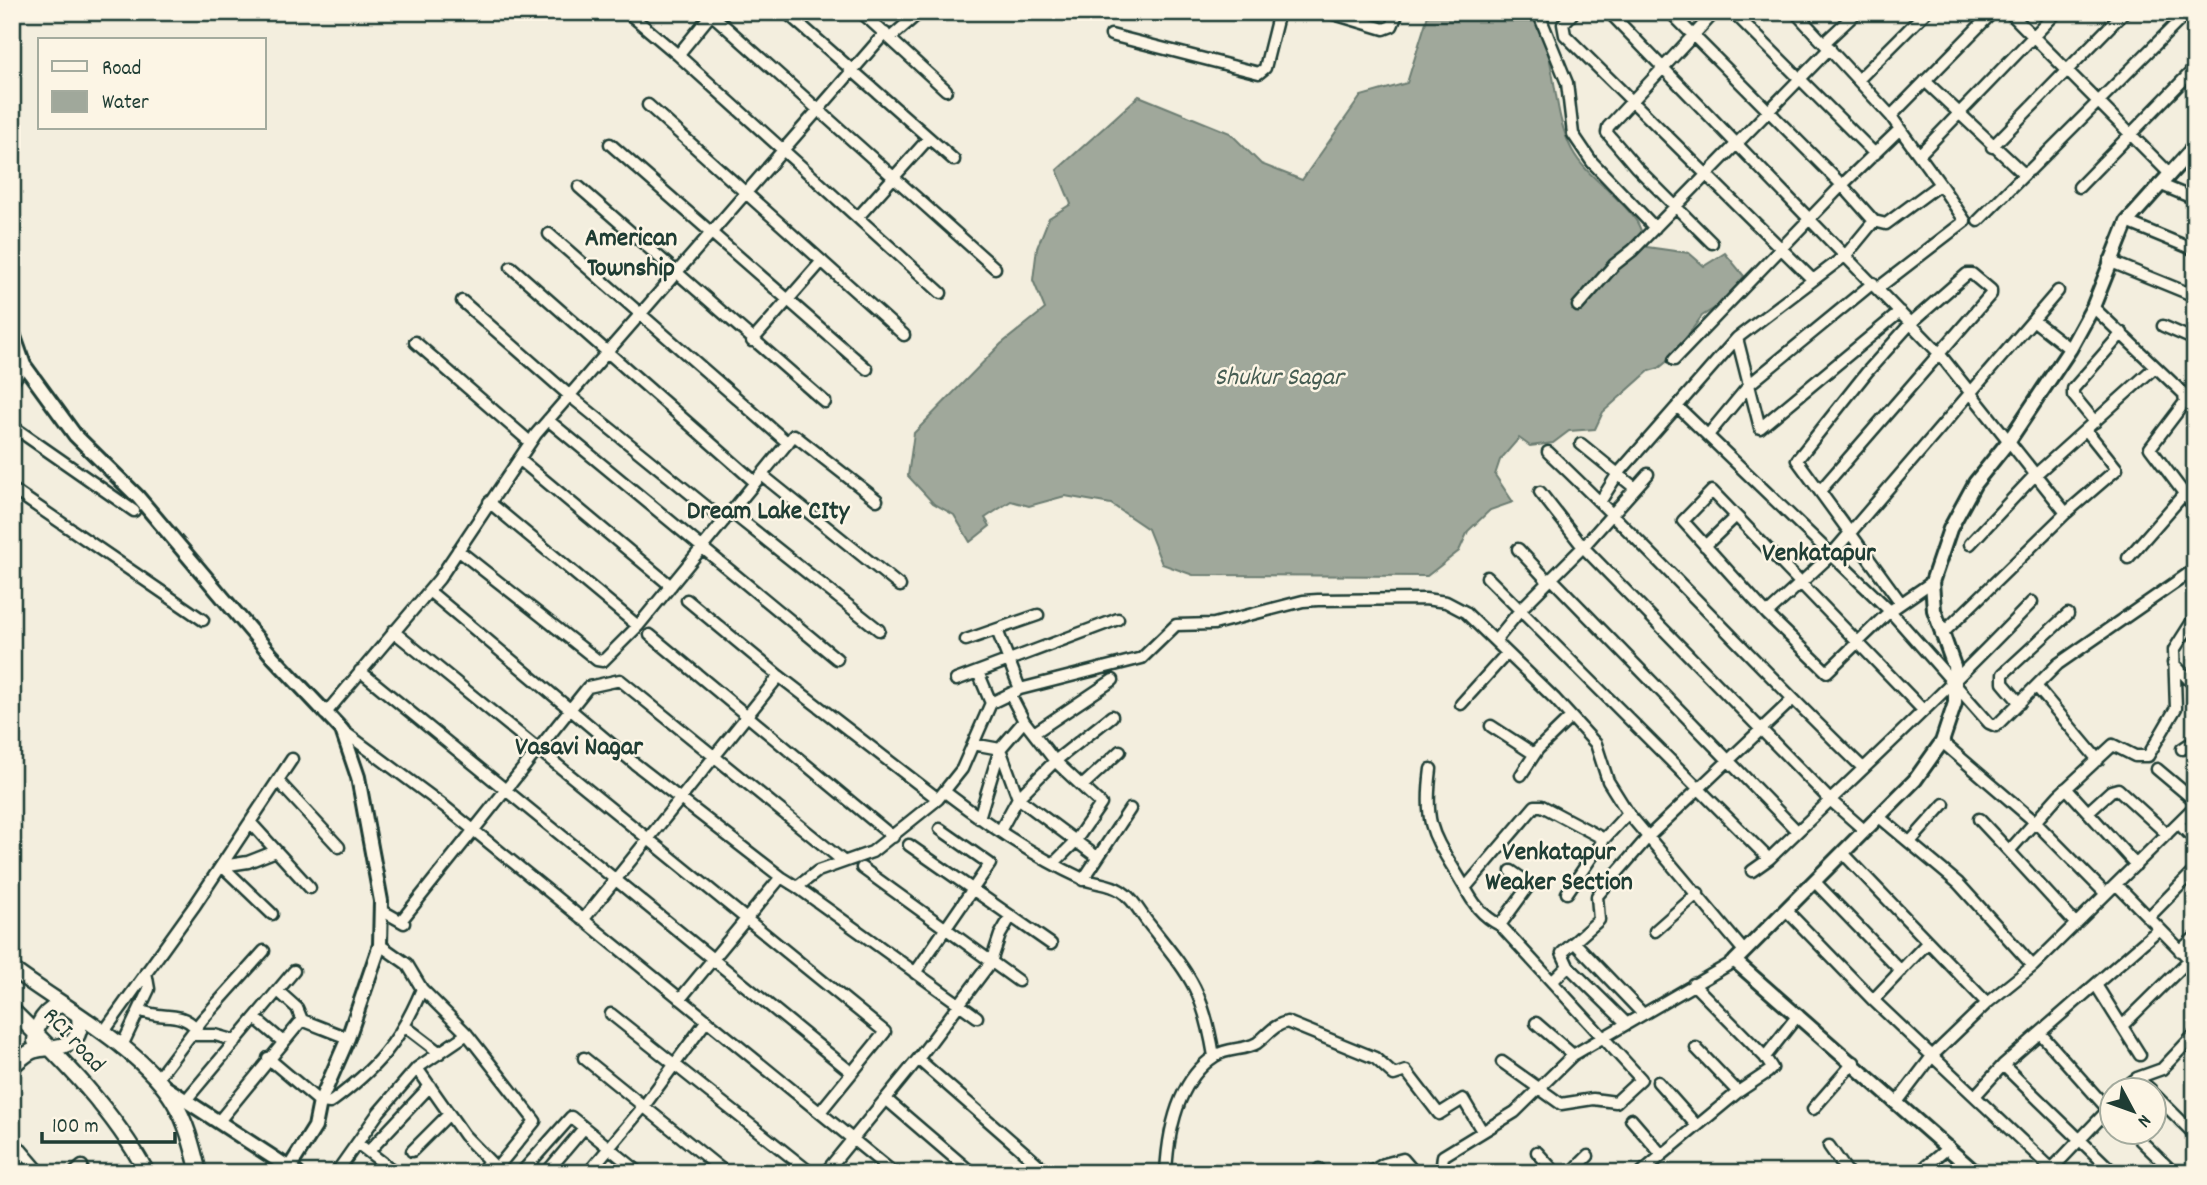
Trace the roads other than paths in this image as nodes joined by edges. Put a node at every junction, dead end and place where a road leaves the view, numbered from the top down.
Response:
1 (626, 12) edge
2 (786, 12) edge
3 (861, 12) edge
4 (920, 12) edge
5 (1279, 12) edge
6 (1327, 12) edge
7 (1398, 12) edge
8 (1538, 12) edge
9 (1574, 12) edge
10 (1609, 12) edge
11 (1670, 12) edge
12 (1715, 12) edge
13 (1733, 12) edge
14 (1796, 12) edge
15 (1857, 12) edge
16 (1926, 12) edge
17 (1993, 12) edge
18 (2009, 12) edge
19 (2057, 12) edge
20 (2124, 12) edge
21 (2188, 12) edge
22 (711, 13) edge
23 (1111, 35) dead end
24 (1693, 35) junction
25 (888, 36) junction
26 (2034, 37) junction
27 (1827, 45) junction
28 (678, 55) junction
29 (2195, 68) edge
30 (1664, 69) junction
31 (853, 71) junction
32 (2067, 71) junction
33 (1801, 78) junction
34 (1858, 79) junction
35 (1925, 81) junction
36 (946, 90) dead end
37 (1632, 101) junction
38 (2097, 102) junction
39 (648, 104) dead end
40 (818, 110) junction
41 (1769, 111) junction
42 (1959, 113) junction
43 (1891, 116) junction
44 (1900, 129) junction
45 (2132, 135) junction
46 (929, 138) junction
47 (1738, 142) junction
48 (610, 144) dead end
49 (1992, 147) junction
50 (783, 150) junction
51 (2193, 150) edge
52 (1875, 154) junction
53 (1919, 155) junction
54 (954, 160) dead end
55 (2027, 172) junction
56 (2169, 173) junction
57 (1707, 175) junction
58 (893, 177) junction
59 (1940, 184) junction
60 (2159, 184) junction
61 (1842, 186) junction
62 (579, 187) dead end
63 (2079, 187) dead end
64 (747, 192) junction
65 (2195, 199) edge
66 (1676, 207) junction
67 (859, 216) junction
68 (1810, 217) junction
69 (1874, 220) junction
70 (1978, 221) dead end
71 (2127, 222) junction
72 (1654, 228) junction
73 (711, 233) junction
74 (549, 234) dead end
75 (1712, 243) dead end
76 (1781, 247) junction
77 (2195, 250) edge
78 (1846, 255) junction
79 (822, 261) junction
80 (2109, 261) junction
81 (510, 267) dead end
82 (995, 268) dead end
83 (676, 274) junction
84 (1812, 279) junction
85 (1875, 286) junction
86 (2058, 291) dead end
87 (941, 293) dead end
88 (2195, 296) edge
89 (787, 300) junction
90 (462, 301) dead end
91 (1578, 306) dead end
92 (2093, 307) junction
93 (1900, 312) junction
94 (641, 314) junction
95 (2033, 320) junction
96 (1911, 323) junction
97 (2163, 326) dead end
98 (12, 331) edge
99 (2122, 333) junction
100 (904, 335) dead end
101 (1737, 338) junction
102 (2195, 340) edge
103 (752, 341) junction
104 (415, 342) dead end
105 (2070, 349) junction
106 (1938, 352) junction
107 (607, 353) junction
108 (1674, 360) dead end
109 (24, 365) junction
110 (2155, 367) junction
111 (867, 369) dead end
112 (13, 382) edge
113 (1751, 383) junction
114 (1973, 394) junction
115 (570, 396) junction
116 (825, 402) dead end
117 (1679, 408) junction
118 (548, 420) junction
119 (2095, 422) junction
120 (12, 426) edge
121 (2086, 430) junction
122 (1708, 435) junction
123 (530, 442) junction
124 (2008, 442) junction
125 (788, 443) junction
126 (1581, 444) dead end
127 (1548, 452) dead end
128 (519, 459) junction
129 (1648, 474) dead end
130 (1617, 475) junction
131 (2034, 476) junction
132 (759, 479) junction
133 (1635, 488) junction
134 (12, 489) edge
135 (1820, 491) junction
136 (1540, 492) dead end
137 (2184, 494) junction
138 (877, 500) dead end
139 (489, 502) junction
140 (1600, 502) junction
141 (2195, 508) edge
142 (134, 511) dead end
143 (731, 512) junction
144 (2066, 513) junction
145 (1613, 514) junction
146 (1736, 516) junction
147 (724, 521) junction
148 (1850, 532) junction
149 (1970, 544) dead end
150 (1705, 546) junction
151 (1583, 547) junction
152 (701, 549) junction
153 (1518, 549) dead end
154 (458, 550) junction
155 (1831, 555) junction
156 (2128, 558) dead end
157 (2195, 569) edge
158 (1487, 577) dead end
159 (1550, 579) junction
160 (1932, 582) junction
161 (1799, 583) junction
162 (671, 586) junction
163 (900, 586) dead end
164 (429, 591) junction
165 (687, 600) dead end
166 (2032, 602) dead end
167 (1901, 603) junction
168 (1522, 608) junction
169 (1890, 611) junction
170 (1767, 614) junction
171 (2067, 614) dead end
172 (1038, 615) dead end
173 (2195, 617) edge
174 (1118, 619) dead end
175 (203, 620) dead end
176 (638, 626) junction
177 (879, 630) dead end
178 (997, 630) junction
179 (393, 631) junction
180 (650, 635) dead end
181 (1941, 635) junction
182 (966, 640) dead end
183 (1496, 640) junction
184 (1857, 642) junction
185 (1507, 653) junction
186 (837, 659) dead end
187 (1008, 659) junction
188 (2173, 663) junction
189 (360, 671) junction
190 (978, 673) junction
191 (779, 676) junction
192 (956, 680) dead end
193 (1112, 680) dead end
194 (1955, 682) junction
195 (2036, 686) junction
196 (2195, 686) edge
197 (1015, 691) junction
198 (1792, 701) junction
199 (991, 703) junction
200 (2020, 703) junction
201 (1461, 704) dead end
202 (571, 709) junction
203 (1922, 709) junction
204 (325, 714) junction
205 (1112, 716) dead end
206 (746, 717) junction
207 (1571, 717) junction
208 (1024, 721) junction
209 (1491, 726) dead end
210 (342, 730) junction
211 (1762, 730) junction
212 (1034, 733) junction
213 (1942, 743) junction
214 (973, 744) junction
215 (2195, 747) edge
216 (538, 749) junction
217 (1000, 749) junction
218 (2182, 749) dead end
219 (1120, 751) dead end
220 (1534, 754) junction
221 (714, 758) junction
222 (292, 759) dead end
223 (1055, 761) junction
224 (1730, 761) junction
225 (2098, 761) junction
226 (1862, 767) junction
227 (1431, 769) dead end
228 (2157, 769) dead end
229 (1521, 775) dead end
230 (278, 781) junction
231 (1082, 786) junction
232 (506, 788) junction
233 (2066, 788) junction
234 (1701, 789) junction
235 (942, 795) junction
236 (1018, 798) junction
237 (682, 799) junction
238 (1829, 799) junction
239 (2195, 801) edge
240 (1944, 804) dead end
241 (2195, 806) edge
242 (1130, 809) dead end
243 (2088, 812) junction
244 (1628, 813) junction
245 (1878, 816) junction
246 (979, 818) junction
247 (1979, 819) dead end
248 (2034, 821) junction
249 (2178, 823) junction
250 (251, 824) junction
251 (473, 829) junction
252 (940, 829) dead end
253 (1864, 830) junction
254 (1000, 831) junction
255 (1797, 831) junction
256 (2167, 834) junction
257 (893, 836) junction
258 (1649, 836) junction
259 (649, 839) junction
260 (1604, 839) junction
261 (2195, 840) edge
262 (1910, 842) junction
263 (1074, 843) junction
264 (909, 845) dead end
265 (339, 847) dead end
266 (276, 851) junction
267 (2008, 851) junction
268 (1843, 853) junction
269 (1097, 857) junction
270 (1769, 859) junction
271 (843, 862) junction
272 (1054, 863) junction
273 (2136, 865) junction
274 (222, 866) junction
275 (862, 868) dead end
276 (1511, 870) dead end
277 (2195, 870) edge
278 (1752, 871) dead end
279 (781, 877) junction
280 (614, 880) junction
281 (1083, 880) junction
282 (1814, 881) junction
283 (2117, 886) junction
284 (797, 887) junction
285 (310, 888) dead end
286 (1465, 888) junction
287 (974, 890) junction
288 (1567, 893) dead end
289 (1698, 893) junction
290 (2106, 894) junction
291 (381, 910) junction
292 (1786, 910) junction
293 (272, 914) dead end
294 (1011, 916) junction
295 (2148, 918) junction
296 (583, 920) junction
297 (746, 920) junction
298 (2076, 924) junction
299 (1500, 925) junction
300 (2159, 929) junction
301 (945, 931) junction
302 (1655, 931) dead end
303 (2195, 937) edge
304 (1574, 942) junction
305 (1928, 942) junction
306 (1051, 944) dead end
307 (380, 945) junction
308 (264, 951) dead end
309 (2180, 951) junction
310 (1740, 956) junction
311 (714, 959) junction
312 (991, 962) junction
313 (2192, 963) edge
314 (1568, 966) junction
315 (2033, 966) junction
316 (12, 969) edge
317 (294, 971) dead end
318 (1901, 971) junction
319 (146, 972) junction
320 (915, 973) junction
321 (1018, 981) dead end
322 (1552, 982) junction
323 (1693, 984) junction
324 (2096, 985) junction
325 (422, 989) junction
326 (278, 991) junction
327 (680, 999) junction
328 (1873, 1000) junction
329 (1987, 1003) junction
330 (62, 1005) junction
331 (959, 1005) junction
332 (12, 1010) edge
333 (139, 1010) junction
334 (1642, 1013) junction
335 (611, 1014) dead end
336 (1798, 1015) junction
337 (79, 1017) junction
338 (977, 1017) dead end
339 (255, 1018) junction
340 (302, 1020) junction
341 (707, 1020) junction
342 (1625, 1022) junction
343 (1536, 1023) dead end
344 (2122, 1026) junction
345 (406, 1027) junction
346 (194, 1032) junction
347 (35, 1033) junction
348 (103, 1033) junction
349 (467, 1034) junction
350 (2040, 1034) junction
351 (2195, 1034) edge
352 (348, 1038) junction
353 (1603, 1038) junction
354 (236, 1041) junction
355 (282, 1041) junction
356 (121, 1048) junction
357 (1696, 1048) dead end
358 (34, 1049) junction
359 (52, 1050) junction
360 (440, 1053) junction
361 (1573, 1055) junction
362 (1933, 1055) junction
363 (2140, 1055) dead end
364 (1214, 1056) junction
365 (1765, 1057) junction
366 (268, 1058) junction
367 (584, 1058) dead end
368 (918, 1059) junction
369 (1502, 1062) dead end
370 (1854, 1062) junction
371 (675, 1064) junction
372 (2003, 1065) junction
373 (12, 1066) edge
374 (417, 1068) junction
375 (851, 1072) junction
376 (2143, 1076) edge
377 (160, 1082) junction
378 (1658, 1082) dead end
379 (430, 1086) junction
380 (1539, 1088) junction
381 (1738, 1092) junction
382 (2098, 1095) edge
383 (1975, 1096) junction
384 (186, 1100) junction
385 (887, 1100) junction
386 (1898, 1101) junction
387 (320, 1102) junction
388 (645, 1106) junction
389 (2168, 1108) edge
390 (1813, 1110) dead end
391 (820, 1112) junction
392 (449, 1114) junction
393 (1631, 1119) dead end
394 (2098, 1120) edge
395 (219, 1121) junction
396 (1697, 1126) junction
397 (584, 1128) junction
398 (1482, 1131) junction
399 (2195, 1135) edge
400 (12, 1139) edge
401 (853, 1139) junction
402 (2080, 1140) junction
403 (357, 1143) junction
404 (1829, 1146) dead end
405 (2146, 1146) edge
406 (610, 1147) junction
407 (1949, 1147) junction
408 (369, 1151) junction
409 (412, 1151) dead end
410 (1537, 1152) dead end
411 (1662, 1155) junction
412 (1588, 1156) dead end
413 (495, 1168) edge
414 (290, 1171) edge
415 (2052, 1171) edge
416 (41, 1173) edge
417 (147, 1173) edge
418 (199, 1173) edge
419 (336, 1173) edge
420 (396, 1173) edge
421 (481, 1173) edge
422 (521, 1173) edge
423 (546, 1173) edge
424 (587, 1173) edge
425 (640, 1173) edge
426 (726, 1173) edge
427 (811, 1173) edge
428 (825, 1173) edge
429 (894, 1173) edge
430 (972, 1173) edge
431 (1048, 1173) edge
432 (1166, 1173) edge
433 (1369, 1173) edge
434 (1415, 1173) edge
435 (1441, 1173) edge
436 (1556, 1173) edge
437 (1571, 1173) edge
438 (1642, 1173) edge
439 (1848, 1173) edge
440 (1918, 1173) edge
441 (1976, 1173) edge
442 (2114, 1173) edge
443 (2174, 1173) edge

1 - 28 street
2 - 31 street
3 - 25 street
4 - 25 street
5 - 23 street
6 - 7 street
8 - 72 street
9 - 37 street
10 - 30 street
11 - 24 street
12 - 24 street
13 - 33 street
14 - 27 street
15 - 27 street
16 - 34 street
17 - 35 street
18 - 26 street
19 - 26 street
20 - 32 street
21 - 38 street
22 - 28 street
22 - 40 street
24 - 30 street
24 - 41 street
25 - 31 street
25 - 36 street
26 - 32 street
26 - 42 street
27 - 33 street
27 - 34 street
28 - 50 street
29 - 45 street
30 - 37 street
30 - 47 street
31 - 40 street
31 - 46 street
32 - 38 street
32 - 49 street
33 - 41 street
33 - 52 street
34 - 43 street
35 - 42 street
35 - 43 street
37 - 57 street
37 - 66 street
38 - 45 street
38 - 55 street
39 - 64 street
40 - 50 street
40 - 58 street
41 - 47 street
41 - 61 street
42 - 49 street
42 - 53 street
43 - 44 street
44 - 52 street
44 - 53 street
45 - 56 street
45 - 63 street
46 - 54 street
46 - 58 street
47 - 57 street
47 - 68 street
48 - 73 street
49 - 55 street
50 - 64 street
50 - 67 street
51 - 56 street
52 - 61 street
53 - 59 street
55 - 70 street
56 - 60 street
57 - 66 street
57 - 76 street
58 - 67 street
58 - 82 street
59 - 69 street
59 - 85 street
60 - 65 street
60 - 71 street
61 - 68 street
61 - 69 street
62 - 83 street
64 - 73 street
64 - 79 street
66 - 72 street
66 - 75 street
67 - 87 street
68 - 76 street
68 - 78 street
69 - 78 street
71 - 77 street
71 - 80 street
72 - 91 street
73 - 83 street
73 - 89 street
74 - 94 street
76 - 84 street
76 - 108 street
78 - 84 street
78 - 85 street
79 - 89 street
79 - 100 street
80 - 88 street
80 - 92 street
81 - 107 street
83 - 94 street
83 - 103 street
84 - 101 street
85 - 93 street
85 - 113 street
86 - 95 street
89 - 103 street
89 - 111 street
90 - 115 street
92 - 99 street
92 - 105 street
93 - 96 street
93 - 113 street
94 - 107 street
94 - 125 street
95 - 105 street
95 - 114 street
96 - 106 street
96 - 106 street
96 - 135 street
97 - 102 street
98 - 109 street
99 - 110 street
99 - 119 street
101 - 113 street
101 - 117 street
103 - 116 street
104 - 123 street
105 - 124 street
106 - 114 street
106 - 135 street
107 - 115 street
107 - 132 street
109 - 112 street
109 - 204 street
110 - 119 street
110 - 137 street
113 - 122 street
114 - 124 street
114 - 148 street
115 - 118 street
115 - 147 street
117 - 122 street
117 - 130 street
118 - 123 street
118 - 152 street
119 - 121 street
120 - 142 street
121 - 131 street
121 - 144 street
122 - 155 street
123 - 128 street
124 - 131 street
124 - 160 street
125 - 132 street
125 - 138 street
126 - 130 street
127 - 140 street
128 - 139 street
128 - 162 street
129 - 133 street
130 - 133 street
130 - 140 street
131 - 144 street
131 - 149 street
132 - 143 street
132 - 163 street
133 - 145 street
134 - 175 street
135 - 148 street
136 - 151 street
137 - 141 street
137 - 156 street
139 - 154 street
139 - 176 street
140 - 145 street
143 - 147 street
143 - 177 street
144 - 181 street
145 - 151 street
145 - 198 street
146 - 150 street
146 - 150 street
146 - 161 street
147 - 152 street
148 - 155 street
148 - 167 street
150 - 170 street
151 - 159 street
151 - 211 street
152 - 162 street
152 - 186 street
153 - 159 street
154 - 164 street
154 - 176 street
155 - 161 street
155 - 169 street
157 - 195 street
158 - 168 street
159 - 168 street
159 - 224 street
160 - 167 street
160 - 181 street
161 - 170 street
161 - 184 street
162 - 176 street
164 - 179 street
164 - 202 street
165 - 191 street
166 - 194 street
167 - 169 street
168 - 183 street
168 - 234 street
169 - 184 street
169 - 194 street
170 - 184 street
171 - 200 street
172 - 178 street
173 - 188 street
174 - 187 street
178 - 182 street
178 - 187 street
179 - 189 street
179 - 216 street
180 - 206 street
181 - 194 street
183 - 185 street
183 - 197 street
184 - 203 street
185 - 201 street
185 - 207 street
187 - 190 street
187 - 197 street
188 - 196 street
188 - 225 street
189 - 204 street
189 - 232 street
190 - 192 street
190 - 199 street
191 - 206 street
191 - 235 street
193 - 212 street
194 - 200 street
194 - 203 street
194 - 213 street
195 - 200 street
195 - 225 street
197 - 199 street
197 - 208 street
198 - 211 street
198 - 226 street
199 - 214 street
202 - 216 street
202 - 221 street
202 - 237 street
203 - 226 street
204 - 210 street
205 - 223 street
206 - 221 street
206 - 257 street
207 - 220 street
207 - 244 street
208 - 212 street
208 - 217 street
209 - 220 street
210 - 251 street
210 - 291 street
211 - 224 street
211 - 238 street
212 - 223 street
213 - 245 street
213 - 248 street
214 - 217 street
214 - 235 street
215 - 218 street
216 - 232 street
216 - 259 street
217 - 236 street
217 - 246 street
219 - 231 street
220 - 229 street
221 - 237 street
221 - 271 street
222 - 230 street
223 - 231 street
223 - 236 street
224 - 234 street
224 - 255 street
225 - 233 street
226 - 238 street
227 - 286 street
228 - 239 street
230 - 250 street
230 - 265 street
231 - 263 street
232 - 251 street
232 - 280 street
233 - 243 street
233 - 248 street
234 - 258 street
234 - 270 street
235 - 246 street
235 - 257 street
236 - 254 street
236 - 263 street
237 - 259 street
237 - 279 street
238 - 253 street
238 - 255 street
240 - 262 street
241 - 249 street
242 - 269 street
243 - 256 street
243 - 273 street
244 - 258 street
244 - 260 street
245 - 253 street
245 - 262 street
246 - 254 street
247 - 267 street
248 - 267 street
248 - 290 street
249 - 256 street
249 - 261 street
250 - 266 street
250 - 274 street
251 - 291 street
251 - 296 street
252 - 287 street
253 - 268 street
254 - 272 street
255 - 270 street
256 - 273 street
257 - 271 street
258 - 289 street
258 - 304 street
259 - 280 street
259 - 297 street
260 - 286 street
260 - 288 street
262 - 315 street
263 - 269 street
263 - 272 street
264 - 287 street
266 - 274 street
266 - 285 street
267 - 298 street
268 - 282 street
268 - 305 street
269 - 281 street
270 - 278 street
271 - 284 street
272 - 281 street
273 - 283 street
274 - 293 street
274 - 319 street
275 - 301 street
276 - 299 street
277 - 295 street
279 - 284 street
279 - 297 street
280 - 296 street
280 - 311 street
281 - 364 street
282 - 292 street
282 - 318 street
283 - 290 street
283 - 295 street
284 - 320 street
286 - 299 street
287 - 294 street
287 - 301 street
289 - 302 street
289 - 310 street
290 - 298 street
291 - 307 street
292 - 310 street
292 - 328 street
294 - 306 street
294 - 312 street
295 - 300 street
296 - 327 street
297 - 311 street
297 - 375 street
298 - 315 street
299 - 322 street
300 - 309 street
300 - 324 street
301 - 312 street
301 - 320 street
303 - 309 street
304 - 314 street
304 - 334 street
305 - 318 street
305 - 329 street
307 - 325 street
307 - 352 street
308 - 346 street
309 - 313 street
310 - 323 street
310 - 336 street
311 - 327 street
311 - 375 street
312 - 321 street
312 - 331 street
313 - 344 street
314 - 322 street
314 - 342 street
315 - 329 street
316 - 330 main road
317 - 326 street
318 - 328 street
319 - 333 street
319 - 348 street
320 - 331 street
322 - 353 street
323 - 334 street
323 - 365 street
324 - 344 street
324 - 350 street
325 - 345 street
325 - 349 street
326 - 339 street
326 - 340 street
327 - 341 street
328 - 362 street
329 - 362 street
330 - 337 main road
330 - 347 main road
331 - 338 street
331 - 368 street
332 - 347 main road, RCI road
333 - 346 street
333 - 356 street
334 - 342 street
335 - 371 street
336 - 365 street
336 - 370 street
337 - 348 main road
337 - 359 main road
339 - 354 street
339 - 355 street
340 - 352 street
340 - 355 street
341 - 371 street
341 - 391 street
342 - 353 street
343 - 361 street
344 - 363 street
345 - 360 street
345 - 387 street
346 - 354 street
346 - 377 street
347 - 358 main road
347 - 359 main road, RCI road
348 - 356 main road
349 - 360 street
349 - 413 street
350 - 372 street
350 - 382 street
351 - 376 street
352 - 387 street
353 - 361 street
353 - 380 street
354 - 384 street
355 - 366 street
356 - 377 main road
357 - 381 street
358 - 359 main road
358 - 373 main road
359 - 417 main road, RCI road
360 - 374 street
361 - 380 street
362 - 383 street
362 - 386 street
364 - 398 street
364 - 432 street
365 - 381 street
366 - 387 street
366 - 395 street
367 - 388 street
368 - 385 street
368 - 431 street
369 - 380 street
370 - 386 street
370 - 390 street
371 - 388 street
371 - 427 street
372 - 383 street
372 - 402 street
374 - 379 street
374 - 403 street
375 - 391 street
377 - 384 street
377 - 418 main road
378 - 396 street
379 - 392 street
379 - 408 street
380 - 398 street
381 - 396 street
383 - 415 street
384 - 395 street
385 - 401 street
385 - 430 street
386 - 407 street
387 - 414 street
388 - 406 street
388 - 426 street
389 - 399 street
391 - 401 street
392 - 409 street
392 - 413 street
393 - 411 street
394 - 402 street
395 - 414 street
396 - 411 street
397 - 406 street
397 - 422 street
397 - 423 street
398 - 435 street
400 - 416 street
401 - 428 street
401 - 429 street
402 - 415 street
402 - 442 street
403 - 408 street
403 - 419 street
404 - 439 street
405 - 443 street
406 - 424 street
406 - 425 street
407 - 440 street
407 - 441 street
408 - 420 street
410 - 436 street
411 - 438 street
412 - 437 street
413 - 421 street
433 - 434 street

